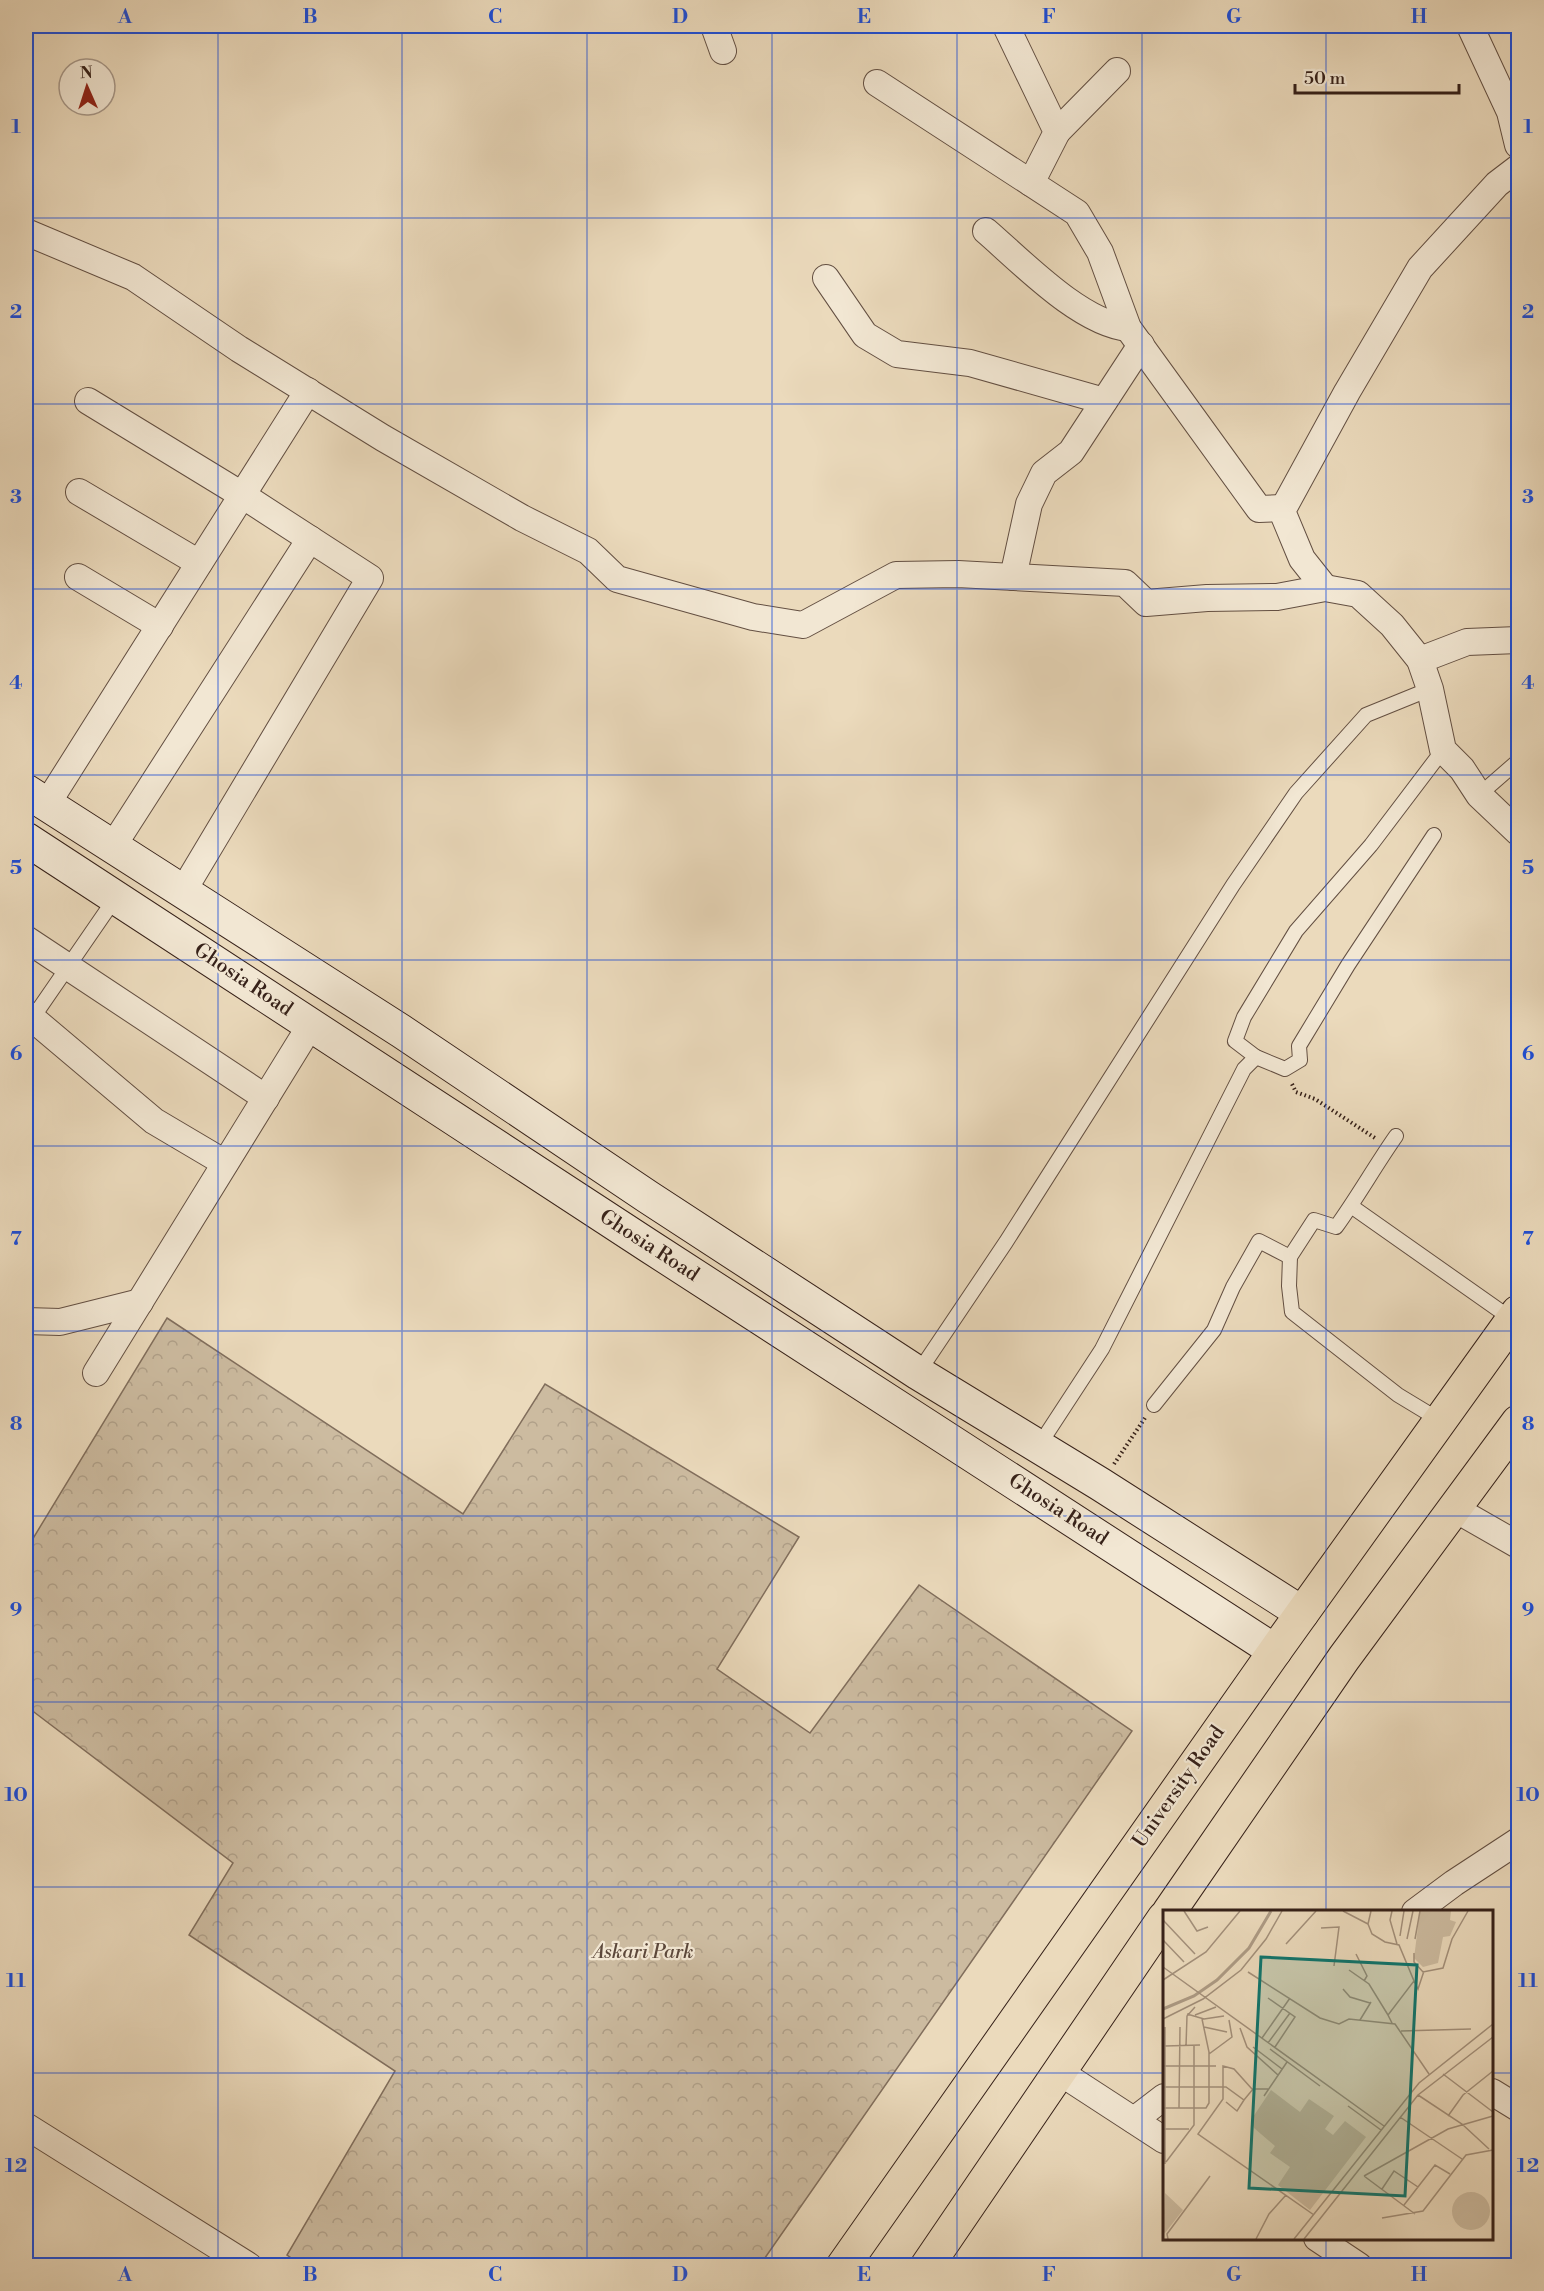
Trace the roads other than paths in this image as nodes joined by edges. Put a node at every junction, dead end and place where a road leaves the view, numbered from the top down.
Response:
1 (714, 26) edge
2 (1006, 26) edge
3 (1470, 26) edge
4 (723, 51) dead end
5 (1117, 71) dead end
6 (877, 84) dead end
7 (1058, 132) junction
8 (1518, 145) edge
9 (1518, 168) edge
10 (1031, 183) junction
11 (986, 231) dead end
12 (26, 232) edge
13 (826, 278) dead end
14 (1134, 337) junction
15 (308, 391) junction
16 (88, 401) dead end
17 (1104, 401) junction
18 (79, 492) dead end
19 (242, 495) junction
20 (1283, 508) junction
21 (310, 539) junction
22 (199, 563) junction
23 (78, 577) dead end
24 (1013, 577) junction
25 (1325, 588) junction
26 (160, 626) junction
27 (1518, 640) edge
28 (1420, 660) junction
29 (1430, 689) junction
30 (1443, 750) junction
31 (1518, 761) edge
32 (1479, 795) junction
33 (36, 798) edge
34 (1518, 832) edge
35 (1434, 836) dead end
36 (26, 839) edge
37 (113, 846) junction
38 (183, 891) junction
39 (116, 897) junction
40 (26, 939) edge
41 (67, 968) junction
42 (312, 974) junction
43 (29, 1016) edge
44 (299, 1018) junction
45 (1256, 1057) junction
46 (266, 1098) junction
47 (1392, 1141) road end
48 (225, 1163) junction
49 (1351, 1206) junction
50 (1290, 1257) junction
51 (140, 1302) junction
52 (1516, 1316) edge
53 (26, 1321) edge
54 (96, 1373) dead end
55 (918, 1373) junction
56 (1154, 1405) road end
57 (1441, 1420) junction
58 (1518, 1422) edge
59 (1038, 1447) junction
60 (1455, 1509) junction
61 (1518, 1545) edge
62 (1302, 1613) junction
63 (1275, 1651) junction
64 (1518, 1841) edge
65 (1170, 1910) edge
66 (1416, 1910) edge
67 (1163, 1919) edge
68 (1058, 2071) junction
69 (1493, 2093) edge
70 (1163, 2098) edge
71 (1518, 2108) edge
72 (1134, 2120) junction
73 (26, 2126) edge
74 (1163, 2139) edge
75 (1320, 2240) edge
76 (932, 2264) edge
77 (249, 2265) edge
78 (843, 2265) edge
79 (1359, 2265) edge

1 - 4 street
2 - 7 street
3 - 8 street
5 - 7 street
6 - 10 street
7 - 10 street
9 - 20 street
10 - 14 street
11 - 14 street
12 - 15 street
13 - 17 street
14 - 17 street
14 - 20 street
15 - 19 street
15 - 24 street
16 - 19 street
17 - 24 street
18 - 22 street
19 - 21 street
19 - 22 street
20 - 25 street
21 - 37 street
21 - 38 street
22 - 26 street
23 - 26 street
24 - 25 street
25 - 28 street
26 - 33 street
27 - 28 street
28 - 29 street
29 - 30 street
29 - 55 lane
30 - 32 street
30 - 45 lane
31 - 32 lane
32 - 34 street
33 - 37 main road
35 - 45 lane
36 - 39 main road, Ghosia Road
37 - 38 main road
38 - 42 main road
39 - 41 lane
39 - 44 main road, Ghosia Road
40 - 41 street
41 - 43 lane
41 - 46 street
42 - 44 main road
42 - 55 main road
43 - 48 street
44 - 46 street
44 - 63 main road, Ghosia Road
45 - 59 lane
46 - 48 street
47 - 49 lane
48 - 51 street
49 - 50 lane
49 - 52 lane
50 - 56 lane
50 - 57 lane
51 - 53 street
51 - 54 street
52 - 57 main road, University Road
55 - 59 main road
57 - 62 main road, University Road
58 - 60 main road
59 - 62 main road
60 - 61 street
60 - 65 main road
62 - 63 main road, University Road
63 - 78 main road, University Road
64 - 66 street
67 - 68 main road
68 - 72 street
68 - 76 main road
69 - 71 street
70 - 72 street
72 - 74 street
73 - 77 street
75 - 79 street

